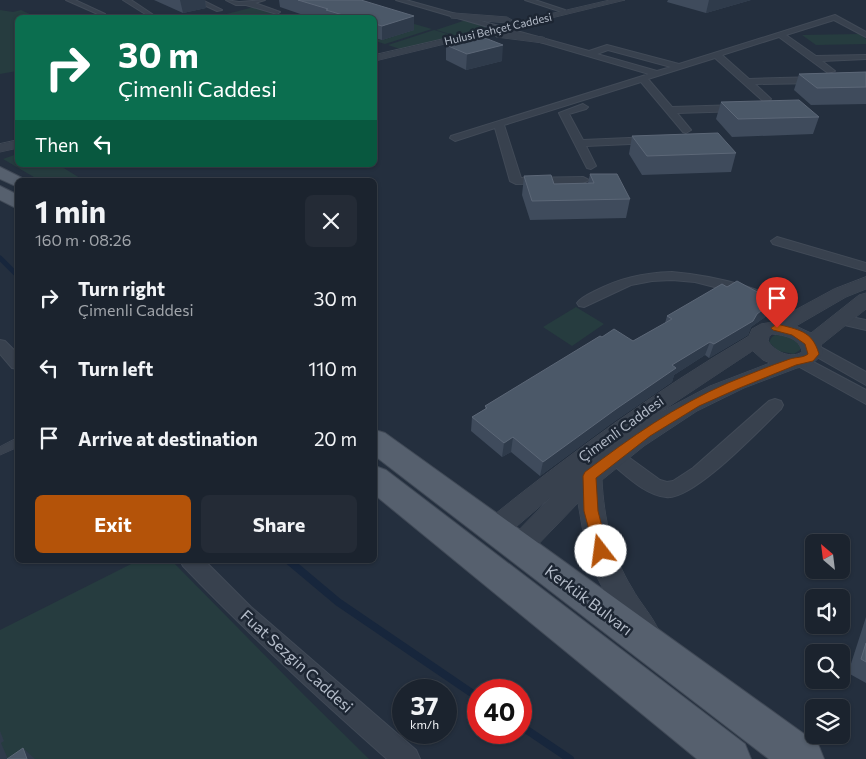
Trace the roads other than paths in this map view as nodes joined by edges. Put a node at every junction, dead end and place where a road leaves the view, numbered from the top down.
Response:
1 (69, 0) edge
2 (126, 0) edge
3 (196, 0) edge
4 (229, 0) edge
5 (258, 0) edge
6 (399, 0) edge
7 (528, 0) edge
8 (603, 0) edge
9 (621, 0) edge
10 (247, 3) junction
11 (219, 10) dead end
12 (562, 10) junction
13 (278, 12) dead end
14 (102, 14) dead end
15 (150, 15) edge
16 (454, 16) junction
17 (523, 19) junction
18 (534, 20) junction
19 (495, 27) junction
20 (456, 34) junction
21 (779, 34) junction
22 (866, 35) edge
23 (469, 36) junction
24 (543, 40) junction
25 (377, 53) edge
26 (589, 54) junction
27 (716, 54) junction
28 (866, 57) edge
29 (377, 58) edge
30 (813, 59) junction
31 (678, 66) junction
32 (831, 71) edge
33 (656, 73) junction
34 (642, 77) junction
35 (825, 80) edge
36 (747, 82) junction
37 (598, 92) junction
38 (766, 99) edge
39 (754, 108) edge
40 (670, 110) junction
41 (498, 124) junction
42 (686, 130) dead end
43 (455, 138) dead end
44 (665, 140) edge
45 (579, 143) junction
46 (591, 166) dead end
47 (0, 172) edge
48 (15, 180) edge
49 (583, 180) dead end
50 (0, 192) edge
51 (15, 201) edge
52 (777, 241) dead end
53 (866, 267) edge
54 (866, 282) edge
55 (866, 299) edge
56 (584, 303) dead end
57 (841, 320) junction
58 (785, 323) junction
59 (866, 325) edge
60 (756, 340) junction
61 (0, 345) edge
62 (805, 354) junction
63 (15, 361) edge
64 (862, 375) edge
65 (866, 398) edge
66 (775, 405) dead end
67 (377, 442) edge
68 (15, 444) edge
69 (0, 451) edge
70 (614, 456) junction
71 (590, 476) junction
72 (377, 480) edge
73 (506, 539) junction
74 (193, 563) edge
75 (662, 655) junction
76 (407, 759) edge
77 (730, 759) edge
78 (803, 759) edge

1 - 14 street
2 - 15 street
3 - 11 street
4 - 10 street
5 - 10 street
6 - 16 street
7 - 12 street
8 - 12 street, Hulusi Behçet Caddesi
9 - 18 street, Hulusi Behçet Caddesi
10 - 13 street
12 - 17 street, Hulusi Behçet Caddesi
16 - 17 street
16 - 19 street
16 - 20 street
17 - 19 street, Hulusi Behçet Caddesi
18 - 19 street, Hulusi Behçet Caddesi
18 - 24 street
19 - 20 street, Hulusi Behçet Caddesi
19 - 23 street, Hulusi Behçet Caddesi
19 - 24 street
20 - 25 street, Hulusi Behçet Caddesi
21 - 22 street
21 - 27 street
21 - 30 street
23 - 24 street
23 - 29 street, Hulusi Behçet Caddesi
24 - 26 street
26 - 31 street
26 - 33 street
27 - 31 street
27 - 36 street
28 - 30 street
30 - 32 street
31 - 33 street
33 - 34 street
34 - 37 street
34 - 40 street
35 - 36 street
36 - 38 street
37 - 41 street
37 - 45 street
39 - 40 street
40 - 42 street
41 - 43 street
41 - 49 street
44 - 45 street
45 - 46 street
47 - 48 main road
50 - 51 main road
52 - 53 street
54 - 58 street
55 - 57 street, Çimenli Caddesi
56 - 58 street
57 - 59 street
57 - 62 street, Çimenli Caddesi
58 - 60 street, Çimenli Caddesi
58 - 62 street
60 - 62 street
60 - 73 street, Çimenli Caddesi
61 - 63 street
62 - 64 street
62 - 65 street
62 - 70 street, Çimenli Caddesi
66 - 70 street
67 - 73 main road, Kerkük Bulvarı
68 - 69 lane
70 - 71 street, Çimenli Caddesi
71 - 73 street, Çimenli Caddesi
71 - 75 street
72 - 77 main road
73 - 75 main road, Kerkük Bulvarı
74 - 76 street, Fuat Sezgin Caddesi
75 - 78 main road, Kerkük Bulvarı

